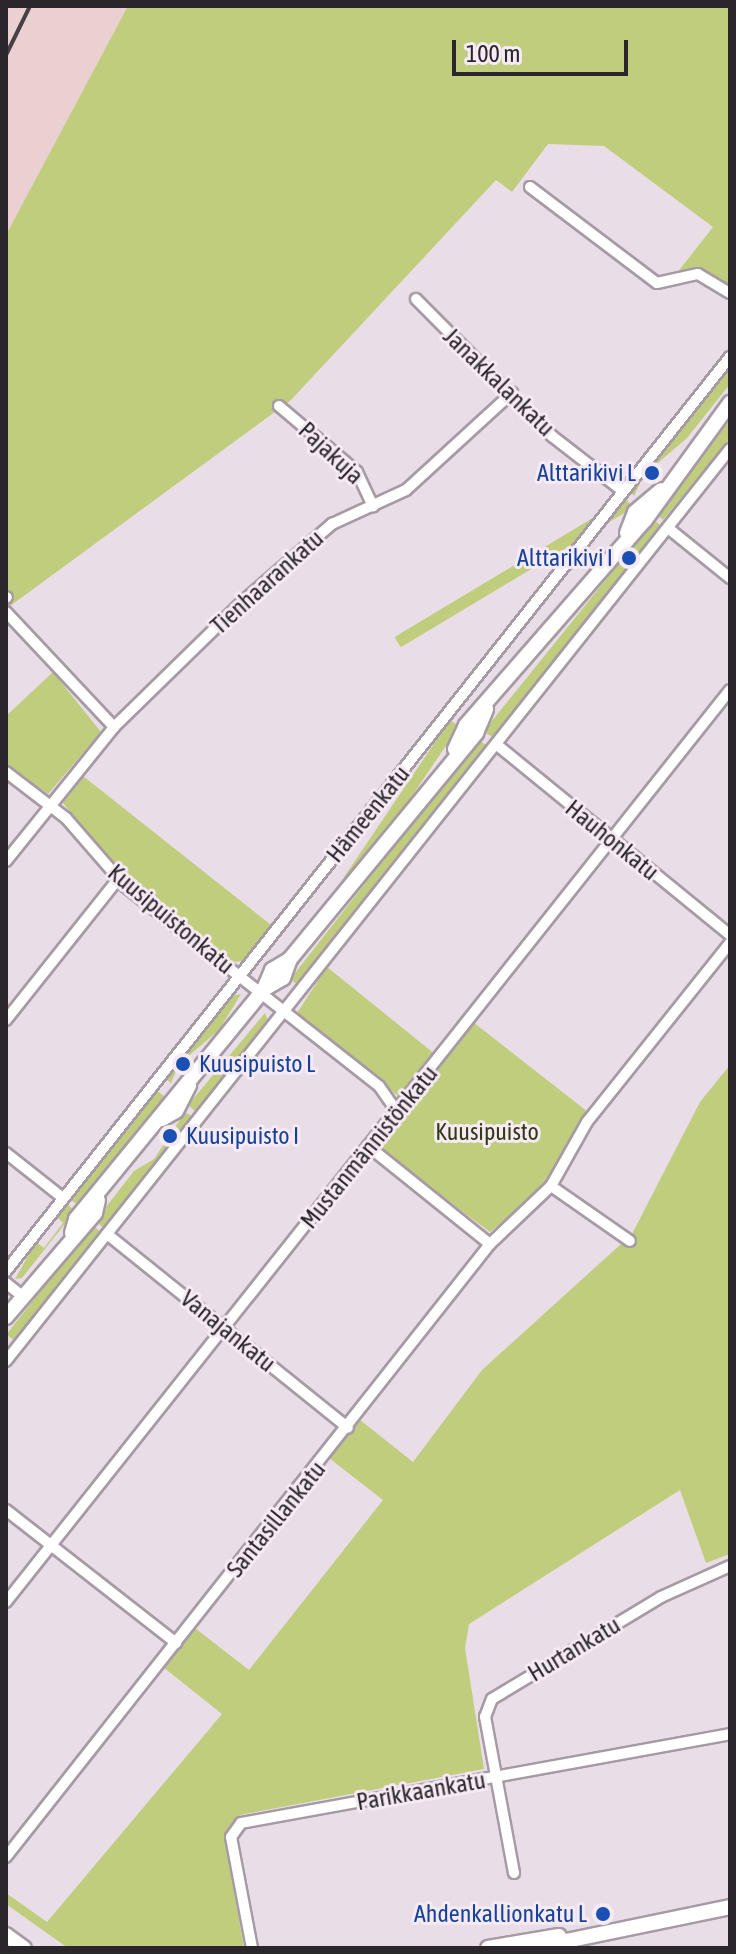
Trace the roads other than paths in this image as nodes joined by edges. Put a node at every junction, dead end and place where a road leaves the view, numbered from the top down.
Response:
1 (530, 187) dead end
2 (730, 293) edge
3 (416, 299) dead end
4 (730, 357) edge
5 (512, 393) junction
6 (730, 403) edge
7 (279, 406) dead end
8 (730, 449) edge
9 (623, 491) junction
10 (373, 506) junction
11 (668, 528) junction
12 (730, 578) edge
13 (6, 612) edge
14 (730, 690) edge
15 (114, 727) junction
16 (496, 744) junction
17 (6, 772) edge
18 (52, 807) junction
19 (611, 839) junction
20 (6, 861) edge
21 (118, 879) junction
22 (730, 935) edge
23 (730, 943) edge
24 (239, 976) junction
25 (263, 992) junction
26 (284, 1012) junction
27 (6, 1020) edge
28 (396, 1110) junction
29 (368, 1146) junction
30 (6, 1153) edge
31 (551, 1186) junction
32 (63, 1198) junction
33 (107, 1234) junction
34 (630, 1241) dead end
35 (490, 1244) junction
36 (6, 1271) edge
37 (6, 1283) edge
38 (22, 1296) junction
39 (6, 1317) edge
40 (225, 1327) junction
41 (6, 1361) edge
42 (348, 1428) junction
43 (6, 1510) edge
44 (50, 1545) junction
45 (730, 1566) edge
46 (6, 1602) edge
47 (176, 1643) junction
48 (730, 1734) edge
49 (496, 1778) junction
50 (6, 1857) edge
51 (514, 1873) dead end
52 (730, 1907) edge
53 (6, 1935) edge
54 (563, 1936) junction
55 (24, 1948) edge
56 (252, 1948) edge
57 (488, 1948) edge
58 (532, 1948) edge

1 - 2 street
3 - 5 street, Janakkalankatu
4 - 9 street, Hämeenkatu
5 - 9 street, Janakkalankatu
5 - 10 street, Tienhaarankatu
6 - 25 main road, Hämeenkatu
7 - 10 street, Pajakuja
8 - 11 street
9 - 24 street, Hämeenkatu
10 - 15 street, Tienhaarankatu
11 - 12 street
11 - 16 street
13 - 15 street
14 - 19 street, Mustanmännistönkatu
15 - 18 street, Tienhaarankatu
16 - 19 street, Hauhonkatu
16 - 26 street
17 - 18 street
18 - 20 street, Tienhaarankatu
18 - 21 street, Kuusipuistonkatu
19 - 22 street, Hauhonkatu
19 - 28 street, Mustanmännistönkatu
21 - 24 street, Kuusipuistonkatu
21 - 27 street
23 - 31 street, Santasillankatu
24 - 25 street, Kuusipuistonkatu
24 - 32 street, Hämeenkatu
25 - 26 street
25 - 38 main road, Hämeenkatu
26 - 28 street
26 - 33 street
28 - 29 street, Mustanmännistönkatu
29 - 35 street
29 - 40 street, Mustanmännistönkatu
30 - 32 street
31 - 34 street
31 - 35 street, Santasillankatu
32 - 36 street, Hämeenkatu
33 - 40 street, Vanajankatu
33 - 41 street
35 - 42 street, Santasillankatu
37 - 38 street
38 - 39 main road, Hämeenkatu
40 - 42 street, Vanajankatu
40 - 44 street, Mustanmännistönkatu
42 - 47 street, Santasillankatu
43 - 44 street
44 - 46 street, Mustanmännistönkatu
44 - 47 street
45 - 49 street, Hurtankatu
47 - 50 street, Santasillankatu
48 - 49 street, Parikkaankatu
49 - 51 street, Hurtankatu
49 - 56 street, Parikkaankatu
52 - 54 main road
53 - 55 main road
54 - 57 main road
54 - 58 main road

